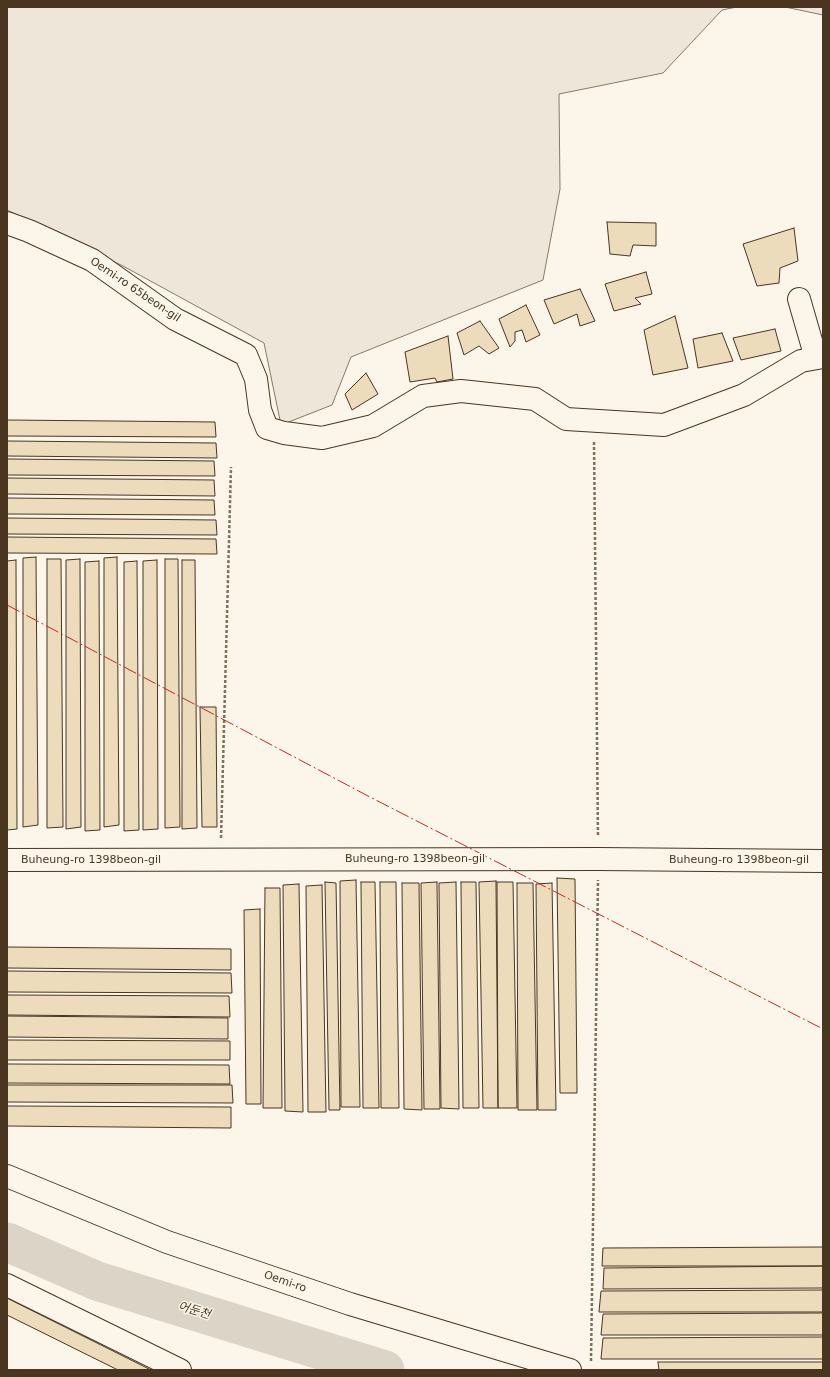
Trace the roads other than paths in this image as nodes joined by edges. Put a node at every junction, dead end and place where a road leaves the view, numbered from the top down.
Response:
1 (7, 223) edge
2 (799, 299) dead end
3 (820, 358) edge
4 (7, 860) edge
5 (823, 861) edge
6 (7, 1176) edge
7 (7, 1285) edge
8 (180, 1370) edge
9 (570, 1370) edge

1 - 3 street, Oemi-ro 65beon-gil
2 - 3 street
4 - 5 street, Buheung-ro 1398beon-gil
6 - 9 street, Oemi-ro
7 - 8 street

